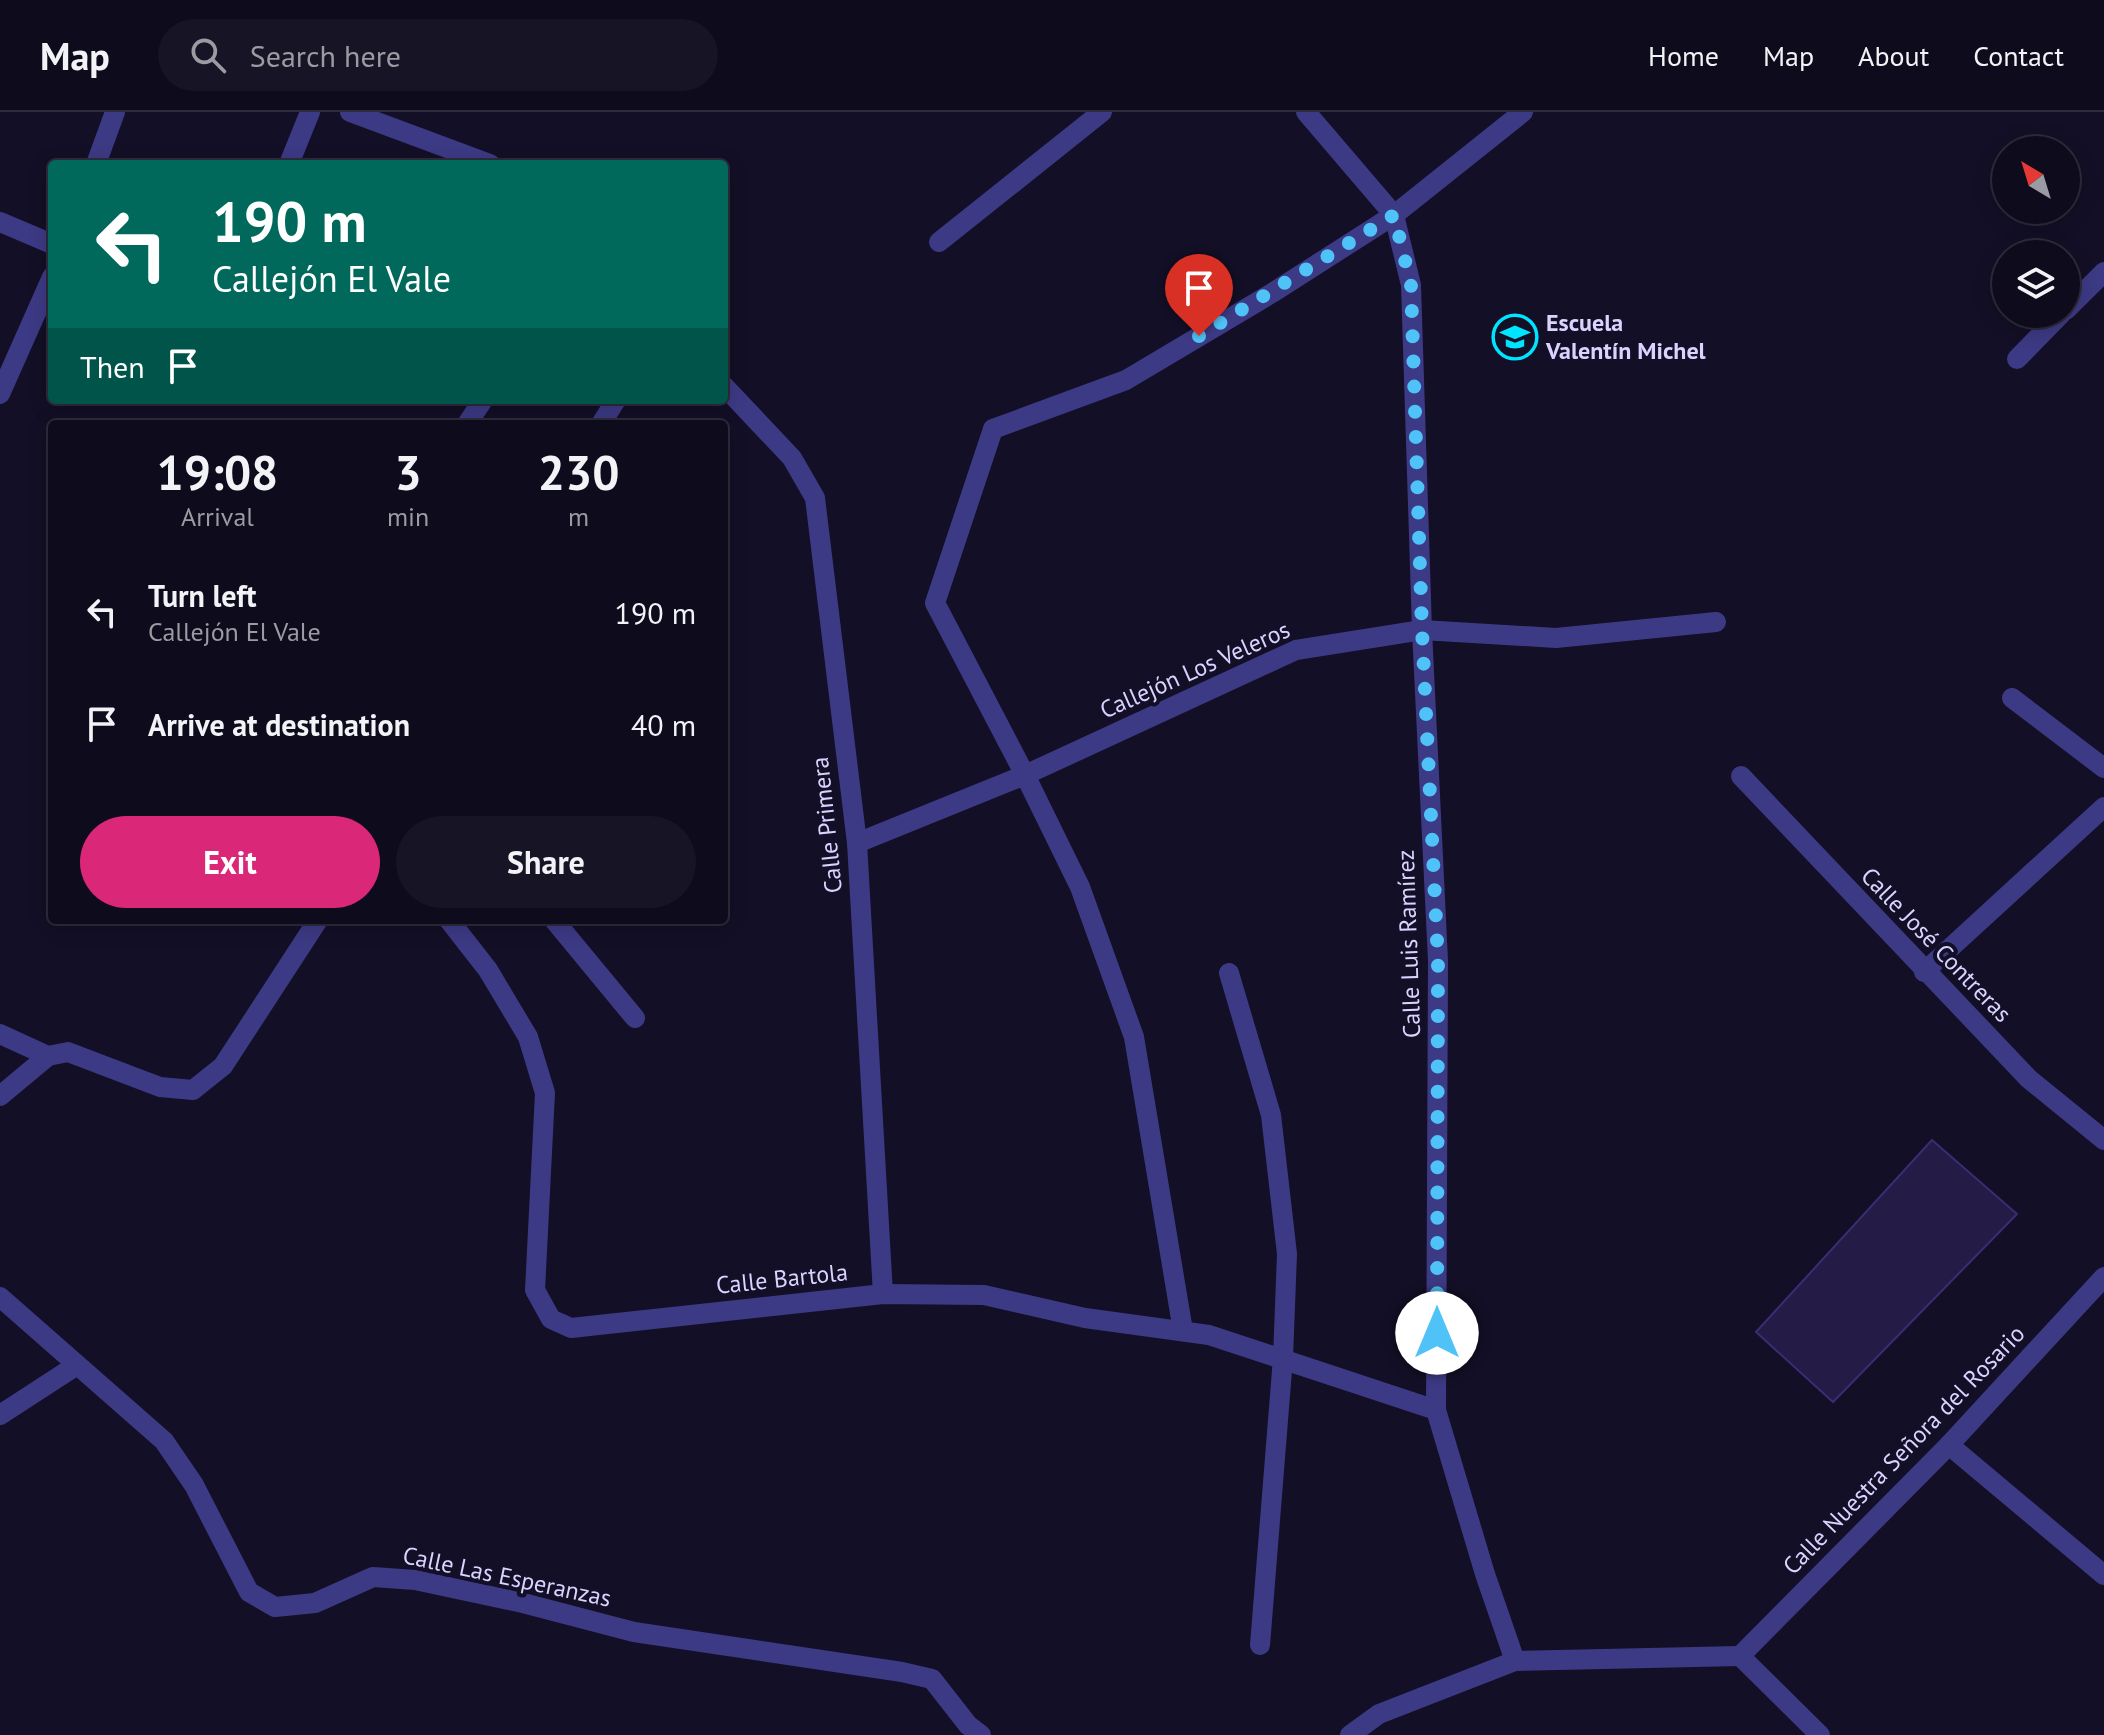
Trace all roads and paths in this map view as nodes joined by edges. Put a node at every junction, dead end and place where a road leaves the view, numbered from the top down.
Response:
1 (115, 112) edge
2 (310, 112) edge
3 (350, 112) edge
4 (1102, 112) edge
5 (1306, 112) edge
6 (1523, 112) edge
7 (97, 160) edge
8 (291, 160) edge
9 (479, 160) edge
10 (1394, 215) junction
11 (0, 222) edge
12 (48, 242) edge
13 (939, 242) dead end
14 (2104, 272) edge
15 (48, 286) edge
16 (2080, 296) edge
17 (2047, 328) edge
18 (2017, 359) dead end
19 (728, 390) edge
20 (0, 394) edge
21 (1716, 622) dead end
22 (1422, 630) junction
23 (2012, 698) dead end
24 (2104, 768) edge
25 (1025, 775) junction
26 (1741, 776) dead end
27 (2104, 807) edge
28 (857, 843) junction
29 (315, 924) edge
30 (452, 924) edge
31 (557, 924) edge
32 (1924, 972) junction
33 (1229, 973) dead end
34 (635, 1018) dead end
35 (0, 1034) edge
36 (48, 1056) junction
37 (0, 1096) edge
38 (2104, 1140) edge
39 (2104, 1277) edge
40 (883, 1294) junction
41 (0, 1297) edge
42 (1183, 1331) junction
43 (1283, 1358) junction
44 (77, 1365) junction
45 (1436, 1410) junction
46 (0, 1415) edge
47 (1949, 1445) junction
48 (2104, 1575) edge
49 (1260, 1645) dead end
50 (1740, 1656) junction
51 (1515, 1661) junction
52 (972, 1732) edge
53 (1350, 1735) edge
54 (1820, 1735) edge

1 - 7 street
2 - 8 street
3 - 9 street
4 - 13 street
5 - 10 street
6 - 10 street
10 - 22 street, Calle Luis Ramírez
10 - 25 street
11 - 12 street
14 - 16 street
15 - 20 street
17 - 18 street
19 - 28 street, Calle Primera
21 - 22 street, Callejón Los Veleros
22 - 25 street, Callejón Los Veleros
22 - 45 street, Calle Luis Ramírez
23 - 24 street
25 - 28 street, Callejón Los Veleros
25 - 42 street
26 - 32 street, Calle José Contreras
27 - 32 street
28 - 40 street, Calle Primera
29 - 36 street
30 - 40 street, Calle Bartola
31 - 34 street
32 - 38 street, Calle José Contreras
33 - 43 street
35 - 36 street
36 - 37 street
39 - 47 street, Calle Nuestra Señora del Rosario
40 - 42 street, Calle Bartola
41 - 44 street, Calle Las Esperanzas
42 - 43 street, Calle Bartola
43 - 45 street, Calle Bartola
43 - 49 street
44 - 46 street
44 - 52 street, Calle Las Esperanzas
45 - 51 street, Calle Luis Ramírez
47 - 48 street
47 - 50 street, Calle Nuestra Señora del Rosario
50 - 51 street
50 - 54 street
51 - 53 street

